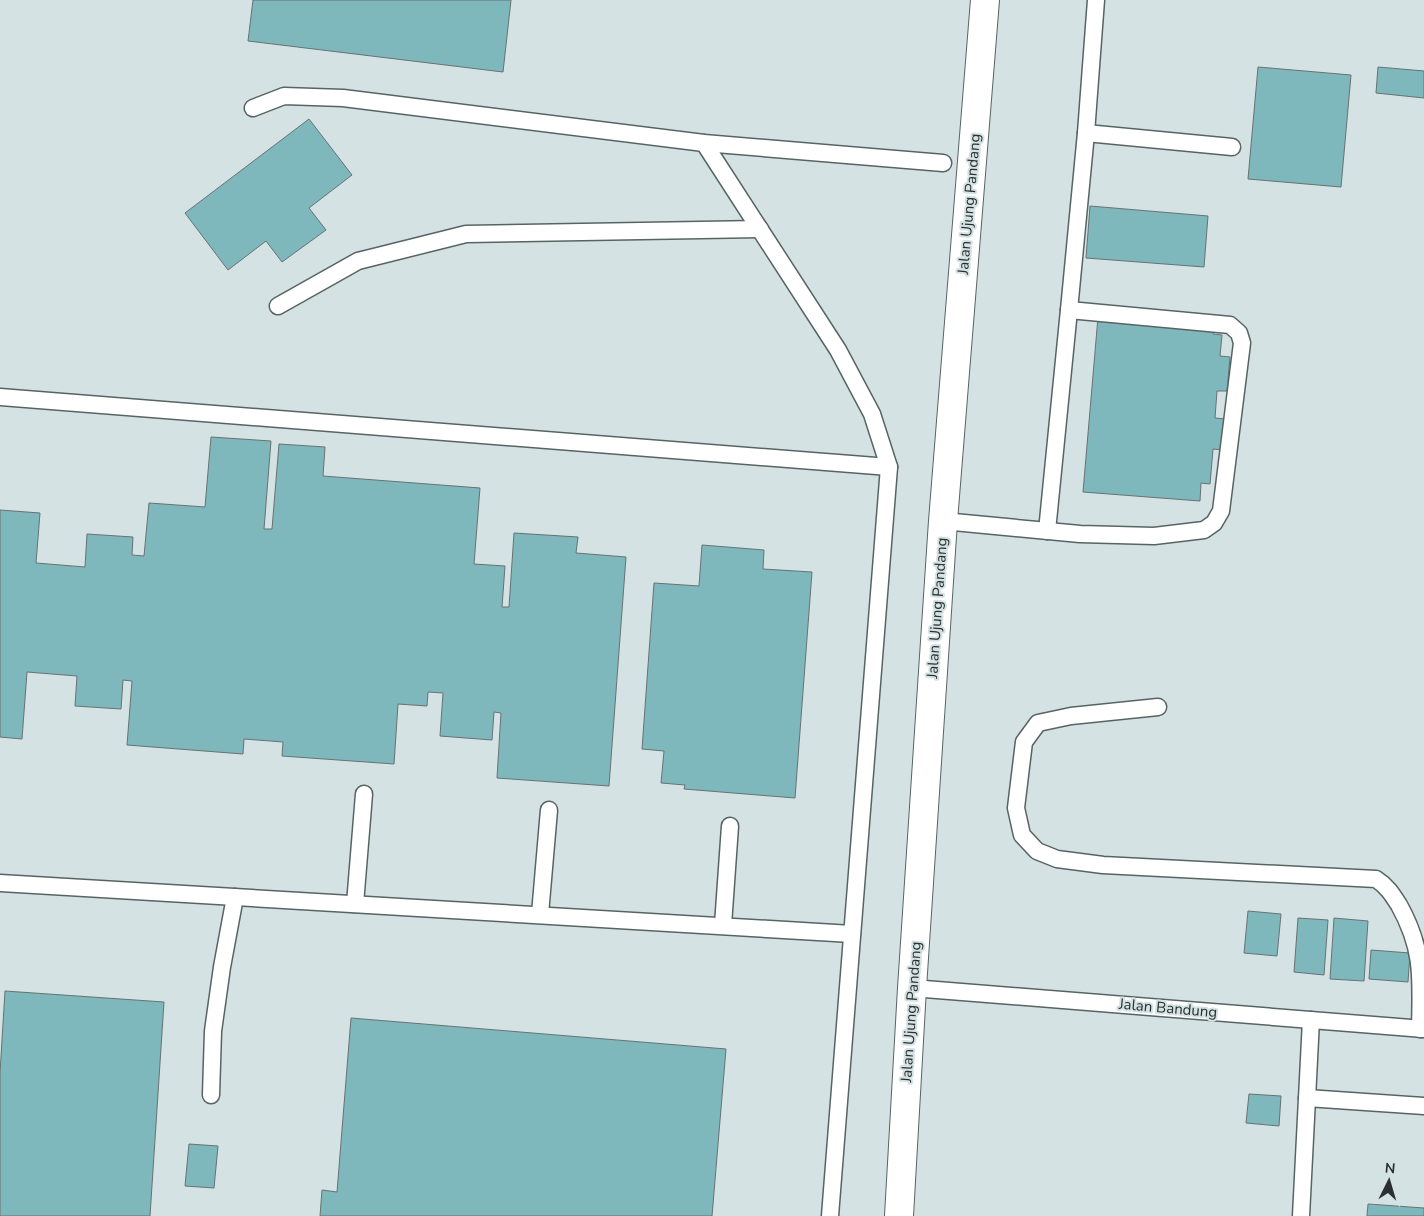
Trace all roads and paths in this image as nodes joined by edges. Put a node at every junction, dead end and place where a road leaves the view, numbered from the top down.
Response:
1 (985, 0) edge
2 (1096, 0) edge
3 (253, 108) dead end
4 (1086, 133) junction
5 (704, 143) junction
6 (1232, 147) dead end
7 (943, 163) dead end
8 (760, 229) junction
9 (278, 306) dead end
10 (1069, 310) junction
11 (0, 397) edge
12 (889, 467) junction
13 (943, 521) junction
14 (1047, 531) junction
15 (1158, 707) dead end
16 (364, 794) dead end
17 (549, 810) dead end
18 (730, 826) dead end
19 (0, 883) edge
20 (235, 897) junction
21 (354, 904) junction
22 (540, 914) junction
23 (723, 925) junction
24 (852, 934) junction
25 (912, 988) junction
26 (1311, 1020) junction
27 (1422, 1029) edge
28 (211, 1095) dead end
29 (1307, 1098) junction
30 (1424, 1106) edge
31 (830, 1216) edge
32 (899, 1216) edge
33 (1301, 1216) edge

1 - 13 street, Jalan Ujung Pandang
2 - 4 lane
3 - 5 lane
4 - 6 lane
4 - 10 lane
5 - 7 lane
5 - 8 lane
8 - 9 lane
8 - 12 lane
10 - 14 lane
10 - 14 lane
11 - 12 lane
12 - 24 lane
13 - 14 lane
13 - 25 street, Jalan Ujung Pandang
15 - 27 lane
16 - 21 lane
17 - 22 lane
18 - 23 lane
19 - 20 lane
20 - 21 lane
20 - 28 lane
21 - 22 lane
22 - 23 lane
23 - 24 lane
24 - 31 lane
25 - 26 lane, Jalan Bandung
25 - 32 street, Jalan Ujung Pandang
26 - 27 lane, Jalan Bandung
26 - 29 lane
29 - 30 lane
29 - 33 lane

